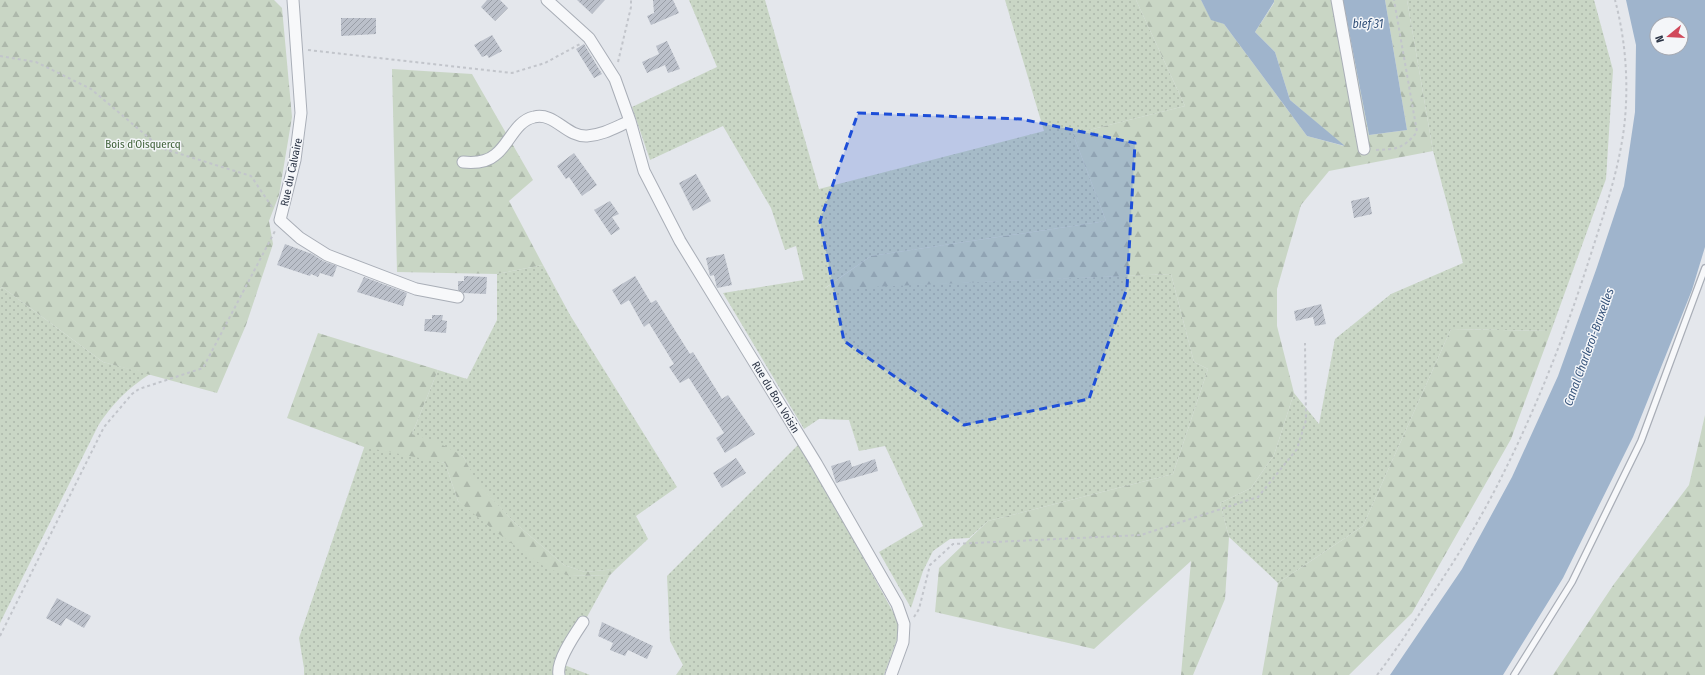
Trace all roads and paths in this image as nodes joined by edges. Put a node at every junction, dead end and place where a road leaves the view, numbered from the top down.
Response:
1 (293, 0) edge
2 (547, 0) edge
3 (631, 0) edge
4 (1337, 0) edge
5 (1394, 0) edge
6 (1615, 0) edge
7 (589, 38) junction
8 (297, 48) junction
9 (0, 52) edge
10 (1, 55) edge
11 (615, 79) junction
12 (630, 121) junction
13 (1364, 149) joint
14 (463, 162) dead end
15 (280, 220) junction
16 (1705, 268) edge
17 (458, 297) dead end
18 (1305, 343) dead end
19 (583, 622) dead end
20 (904, 624) junction
21 (0, 636) edge
22 (559, 675) edge
23 (891, 675) edge
24 (1377, 675) edge
25 (1514, 675) edge

1 - 8 street, Rue du Calvaire
2 - 7 street, Rue du Bon Voisin
3 - 11 path
4 - 13 street
5 - 13 path
6 - 24 path
7 - 8 path
7 - 11 street, Rue du Bon Voisin
8 - 15 street, Rue du Calvaire
9 - 10 path
10 - 15 path
11 - 12 street, Rue du Bon Voisin
12 - 14 street
12 - 20 street, Rue du Bon Voisin
15 - 17 street, Rue du Calvaire
15 - 21 path
16 - 25 lane
18 - 20 path
19 - 22 street
20 - 23 street, Rue du Bon Voisin

